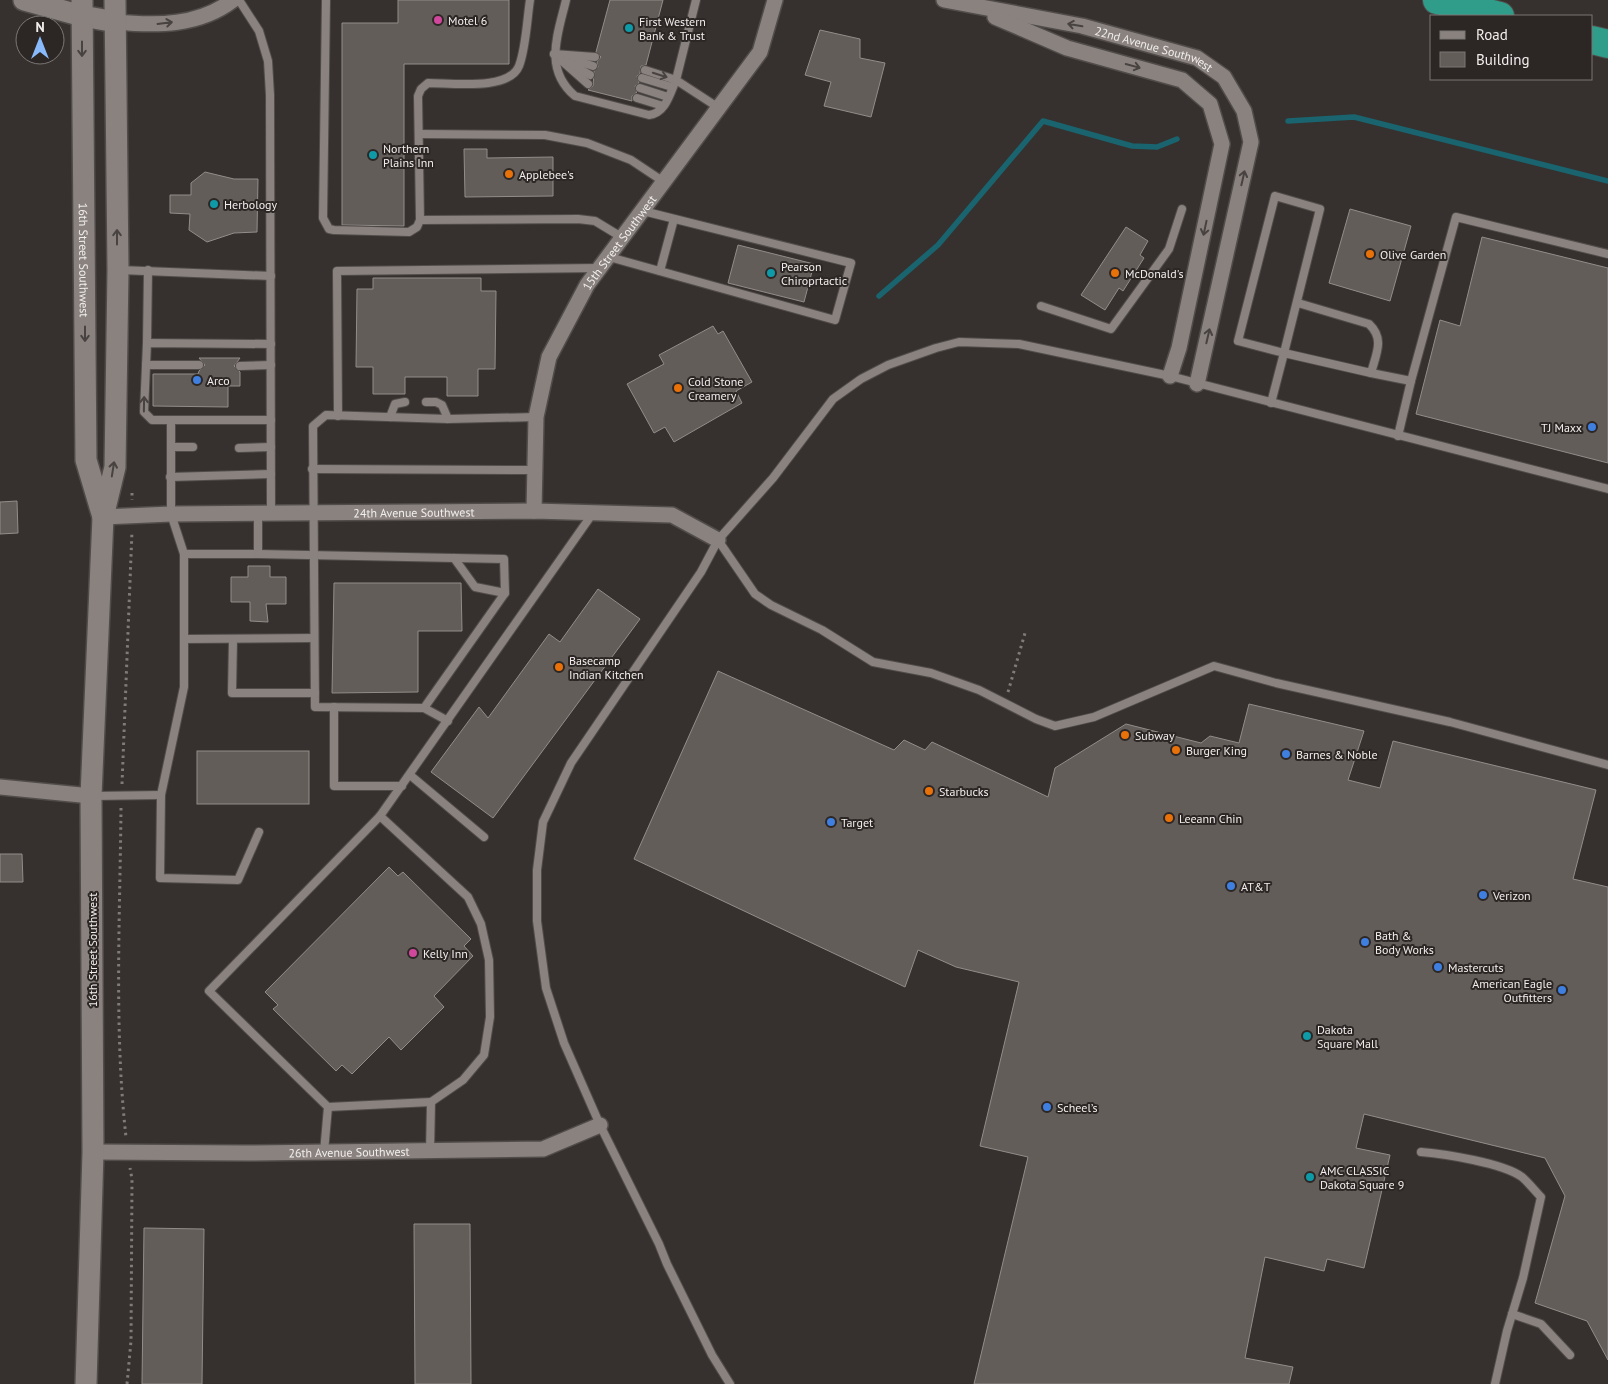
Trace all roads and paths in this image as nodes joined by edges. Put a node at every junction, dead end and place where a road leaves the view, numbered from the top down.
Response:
1 (24, 0) edge
2 (115, 0) edge
3 (233, 0) edge
4 (239, 0) edge
5 (326, 0) edge
6 (530, 0) edge
7 (566, 0) edge
8 (696, 0) edge
9 (775, 0) edge
10 (944, 0) edge
11 (1436, 0) edge
12 (973, 7) junction
13 (82, 8) edge
14 (1496, 15) edge
15 (116, 22) junction
16 (1593, 40) edge
17 (1608, 44) edge
18 (554, 54) junction
19 (595, 56) dead end
20 (593, 66) dead end
21 (645, 70) dead end
22 (590, 75) dead end
23 (642, 78) dead end
24 (588, 84) dead end
25 (674, 84) junction
26 (640, 88) dead end
27 (668, 97) junction
28 (637, 98) dead end
29 (663, 106) junction
30 (719, 108) junction
31 (418, 134) junction
32 (664, 182) junction
33 (1182, 209) dead end
34 (642, 211) junction
35 (674, 219) junction
36 (420, 220) junction
37 (623, 238) junction
38 (1608, 254) edge
39 (604, 262) junction
40 (118, 270) junction
41 (148, 270) junction
42 (660, 271) junction
43 (271, 276) junction
44 (1298, 303) junction
45 (1041, 306) dead end
46 (147, 343) junction
47 (271, 344) junction
48 (1284, 353) junction
49 (199, 364) dead end
50 (146, 365) junction
51 (271, 365) junction
52 (240, 366) dead end
53 (1371, 372) junction
54 (1170, 376) junction
55 (1411, 381) junction
56 (1197, 384) junction
57 (405, 402) dead end
58 (426, 402) dead end
59 (1271, 403) junction
60 (338, 416) junction
61 (390, 417) junction
62 (536, 417) junction
63 (448, 419) junction
64 (171, 420) junction
65 (271, 420) junction
66 (1398, 436) junction
67 (170, 447) junction
68 (193, 447) dead end
69 (271, 447) junction
70 (239, 448) dead end
71 (312, 469) junction
72 (534, 470) junction
73 (271, 474) junction
74 (170, 477) junction
75 (1608, 489) edge
76 (534, 511) junction
77 (312, 512) junction
78 (171, 514) junction
79 (265, 514) junction
80 (593, 514) junction
81 (103, 517) junction
82 (718, 540) junction
83 (132, 552) dead end
84 (184, 554) junction
85 (258, 554) junction
86 (313, 555) junction
87 (454, 558) junction
88 (505, 593) junction
89 (1025, 633) dead end
90 (314, 638) junction
91 (184, 639) junction
92 (233, 639) junction
93 (315, 693) junction
94 (1005, 704) junction
95 (334, 707) junction
96 (424, 708) junction
97 (448, 721) junction
98 (1608, 765) edge
99 (410, 775) junction
100 (402, 786) junction
101 (0, 787) edge
102 (121, 795) junction
103 (160, 795) junction
104 (91, 796) junction
105 (380, 816) junction
106 (259, 832) dead end
107 (484, 837) dead end
108 (431, 1102) junction
109 (328, 1107) junction
110 (600, 1125) junction
111 (93, 1152) junction
112 (128, 1152) junction
113 (430, 1152) junction
114 (1421, 1152) dead end
115 (324, 1153) junction
116 (1512, 1314) junction
117 (1570, 1355) dead end
118 (86, 1384) edge
119 (127, 1384) edge
120 (730, 1384) edge
121 (1495, 1384) edge

1 - 13 main road
2 - 15 main road, 16th Street Southwest
15 -> 3 street
4 - 43 lane
5 - 36 lane
6 - 31 lane
7 - 18 lane
8 - 25 lane
9 - 30 street, 15th Street Southwest
10 - 12 street, 22nd Avenue Southwest
11 - 14 highway
12 -> 54 street, 22nd Avenue Southwest
56 -> 12 street, 22nd Avenue Southwest
13 - 15 main road
13 -> 81 main road, 16th Street Southwest
40 -> 15 main road, 16th Street Southwest
16 - 17 highway
18 - 19 lane
18 - 20 lane
18 - 22 lane
18 - 24 lane
18 - 29 lane
21 -> 25 lane
23 - 25 lane
25 - 27 lane
25 - 30 lane
26 - 27 lane
27 - 29 lane
28 - 29 lane
30 - 32 street, 15th Street Southwest
31 - 32 lane
31 - 36 lane
32 - 34 street, 15th Street Southwest
33 - 45 lane
34 - 35 lane
34 - 37 street, 15th Street Southwest
35 - 42 lane
35 - 42 lane
36 - 37 lane
37 - 39 street, 15th Street Southwest
38 - 55 lane
39 - 42 lane
39 - 60 lane
39 - 62 street, 15th Street Southwest
40 - 41 lane
81 -> 40 main road, 16th Street Southwest
41 - 43 lane
41 - 46 lane
43 - 47 lane
44 - 48 lane
44 - 48 lane
44 - 53 lane
46 - 47 lane
46 - 50 lane
47 - 51 lane
48 - 53 lane
48 - 59 lane
49 - 50 lane
64 -> 50 lane
51 - 52 lane
51 - 65 lane
53 - 55 lane
54 - 56 lane
54 - 82 lane
55 - 66 lane
56 - 59 lane
57 - 61 lane
58 - 63 lane
59 - 66 lane
60 - 61 lane
60 - 71 lane
61 - 63 lane
62 - 63 lane
62 - 72 street, 15th Street Southwest
64 - 65 lane
64 - 67 lane
65 - 69 lane
66 - 75 lane
67 - 68 lane
67 - 74 lane
69 - 70 lane
69 - 73 lane
71 - 72 lane
71 - 77 lane
72 - 76 street, 15th Street Southwest
73 - 74 lane
73 - 79 lane
74 - 78 lane
76 - 77 street, 24th Avenue Southwest
76 - 80 street, 24th Avenue Southwest
77 - 79 street, 24th Avenue Southwest
77 - 86 lane
78 - 79 street, 24th Avenue Southwest
78 - 81 street, 24th Avenue Southwest
78 - 84 lane
79 - 85 lane
80 - 82 street, 24th Avenue Southwest
80 - 97 lane
81 - 104 main road, 16th Street Southwest
82 - 94 lane
82 - 110 lane
83 - 102 path
84 - 85 lane
84 - 91 lane
85 - 86 lane
86 - 87 lane
86 - 90 lane
87 - 88 lane
87 - 88 lane
88 - 96 lane
89 - 94 path
90 - 92 lane
90 - 93 lane
91 - 92 lane
91 - 103 lane
92 - 93 lane
93 - 95 lane
94 - 98 lane
95 - 96 lane
95 - 100 lane
96 - 97 lane
97 - 99 lane
99 - 100 lane
99 - 107 lane
100 - 105 lane
101 - 104 street
102 - 103 lane
102 - 104 lane
102 - 112 path
103 - 106 lane
104 - 111 main road, 16th Street Southwest
105 - 108 lane
105 - 109 lane
108 - 109 lane
108 - 113 lane
109 - 115 lane
110 - 113 street, 26th Avenue Southwest
110 - 120 lane
111 - 112 street, 26th Avenue Southwest
111 - 118 main road, 16th Street Southwest
112 - 115 street, 26th Avenue Southwest
112 - 119 path
113 - 115 street, 26th Avenue Southwest
114 - 116 lane
116 - 117 lane
116 - 121 lane

